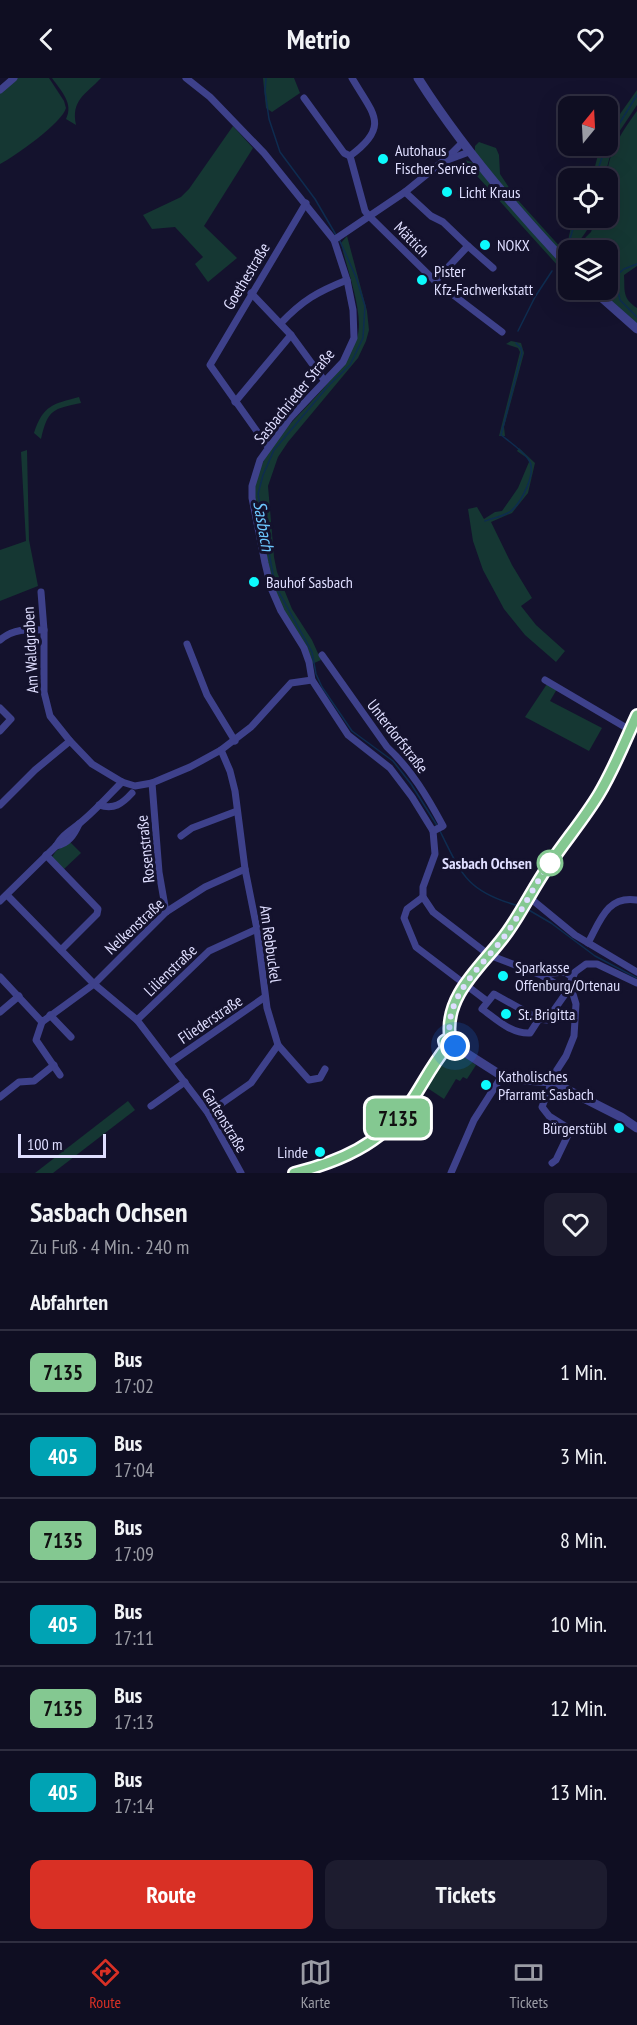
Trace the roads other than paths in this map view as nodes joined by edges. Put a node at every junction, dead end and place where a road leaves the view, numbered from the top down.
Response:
1 (15, 78) edge
2 (186, 78) edge
3 (352, 78) edge
4 (418, 78) edge
5 (0, 90) edge
6 (304, 98) dead end
7 (462, 142) junction
8 (469, 152) junction
9 (350, 156) junction
10 (442, 162) junction
11 (405, 192) junction
12 (306, 203) junction
13 (369, 216) junction
14 (335, 240) junction
15 (468, 246) junction
16 (558, 254) edge
17 (493, 268) dead end
18 (347, 280) junction
19 (435, 281) junction
20 (251, 293) junction
21 (604, 300) edge
22 (281, 323) junction
23 (637, 329) edge
24 (502, 332) dead end
25 (291, 334) junction
26 (324, 380) junction
27 (235, 402) junction
28 (268, 447) junction
29 (41, 592) dead end
30 (44, 630) junction
31 (0, 640) edge
32 (187, 644) dead end
33 (322, 655) dead end
34 (312, 680) junction
35 (545, 680) dead end
36 (0, 708) edge
37 (637, 715) edge
38 (630, 729) junction
39 (0, 731) edge
40 (70, 741) junction
41 (235, 741) junction
42 (221, 750) junction
43 (122, 782) junction
44 (152, 783) junction
45 (132, 793) dead end
46 (0, 805) edge
47 (99, 805) junction
48 (237, 811) junction
49 (437, 830) junction
50 (181, 836) dead end
51 (46, 855) junction
52 (245, 869) junction
53 (7, 895) junction
54 (423, 897) junction
55 (528, 900) junction
56 (637, 900) edge
57 (0, 901) edge
58 (166, 912) junction
59 (257, 929) junction
60 (588, 943) junction
61 (61, 950) junction
62 (489, 955) junction
63 (637, 972) edge
64 (541, 975) junction
65 (0, 976) edge
66 (572, 976) junction
67 (637, 983) edge
68 (94, 984) junction
69 (466, 984) junction
70 (567, 990) junction
71 (19, 996) junction
72 (265, 997) junction
73 (487, 1001) junction
74 (0, 1012) edge
75 (50, 1016) junction
76 (539, 1018) junction
77 (137, 1020) junction
78 (42, 1022) junction
79 (71, 1037) dead end
80 (278, 1045) junction
81 (450, 1047) junction
82 (171, 1062) junction
83 (54, 1065) junction
84 (325, 1069) dead end
85 (60, 1075) dead end
86 (502, 1076) junction
87 (185, 1082) junction
88 (552, 1082) junction
89 (0, 1097) edge
90 (151, 1106) dead end
91 (208, 1113) junction
92 (637, 1128) edge
93 (552, 1163) dead end
94 (241, 1173) edge
95 (295, 1173) edge
96 (451, 1173) edge

1 - 5 street
2 - 12 street, Sasbachrieder Straße
3 - 9 street
4 - 7 street
6 - 9 street, Mättich
7 - 8 street
7 - 10 street, Mättich
8 - 10 street, Mättich
8 - 16 street
9 - 13 street, Mättich
10 - 11 street, Mättich
11 - 13 street, Mättich
11 - 15 street, Mättich
12 - 14 street, Sasbachrieder Straße
12 - 20 street, Goethestraße
13 - 14 street, Mättich
13 - 19 street, Mättich
14 - 18 street, Sasbachrieder Straße
15 - 17 street, Mättich
15 - 19 street, Mättich
18 - 22 street
18 - 26 street, Sasbachrieder Straße
19 - 24 street, Mättich
20 - 22 street
20 - 27 street, Goethestraße
21 - 23 street
22 - 25 street
25 - 26 street
25 - 27 street
26 - 28 street, Sasbachrieder Straße
27 - 28 street
28 - 34 street, Sasbachrieder Straße
29 - 30 street, Am Waldgraben
30 - 31 street
30 - 40 street, Am Waldgraben
32 - 41 street
33 - 49 street, Unterdorfstraße
34 - 41 street
34 - 49 street, Sasbachrieder Straße
35 - 38 street
36 - 39 street
37 - 38 street
38 - 55 street
40 - 43 street, Am Waldgraben
40 - 46 street
41 - 42 street
42 - 44 street
42 - 48 street, Am Rebbuckel
43 - 44 street
43 - 47 street
44 - 58 street, Rosenstraße
45 - 47 street
47 - 51 street
48 - 50 street
48 - 52 street, Am Rebbuckel
49 - 54 street
51 - 53 street
51 - 61 street
52 - 58 street, Nelkenstraße
52 - 59 street, Am Rebbuckel
53 - 57 street
53 - 61 street, Gartenstraße
54 - 62 street
54 - 69 street
55 - 60 street
55 - 62 street
56 - 60 street
58 - 68 street, Nelkenstraße
59 - 72 street, Am Rebbuckel
59 - 77 street, Lilienstraße
60 - 63 street
61 - 68 street, Gartenstraße
62 - 64 street
62 - 69 street
64 - 66 street
64 - 70 street
65 - 71 street
66 - 67 street
66 - 70 street
68 - 75 street, Nelkenstraße
68 - 77 street, Gartenstraße
69 - 73 street
69 - 81 street
70 - 76 street
70 - 88 street
71 - 74 street
71 - 78 street
72 - 80 street, Am Rebbuckel
72 - 82 street, Fliederstraße
73 - 76 street
73 - 76 street
75 - 78 street, Nelkenstraße
75 - 79 street
77 - 82 street, Gartenstraße
78 - 83 street
80 - 84 street
80 - 91 street
81 - 86 street
81 - 95 street
82 - 87 street, Gartenstraße
83 - 85 street
83 - 89 street
86 - 88 street
86 - 96 street
87 - 90 street, Gartenstraße
87 - 91 street, Gartenstraße
88 - 92 street
88 - 93 street
91 - 94 street, Gartenstraße

